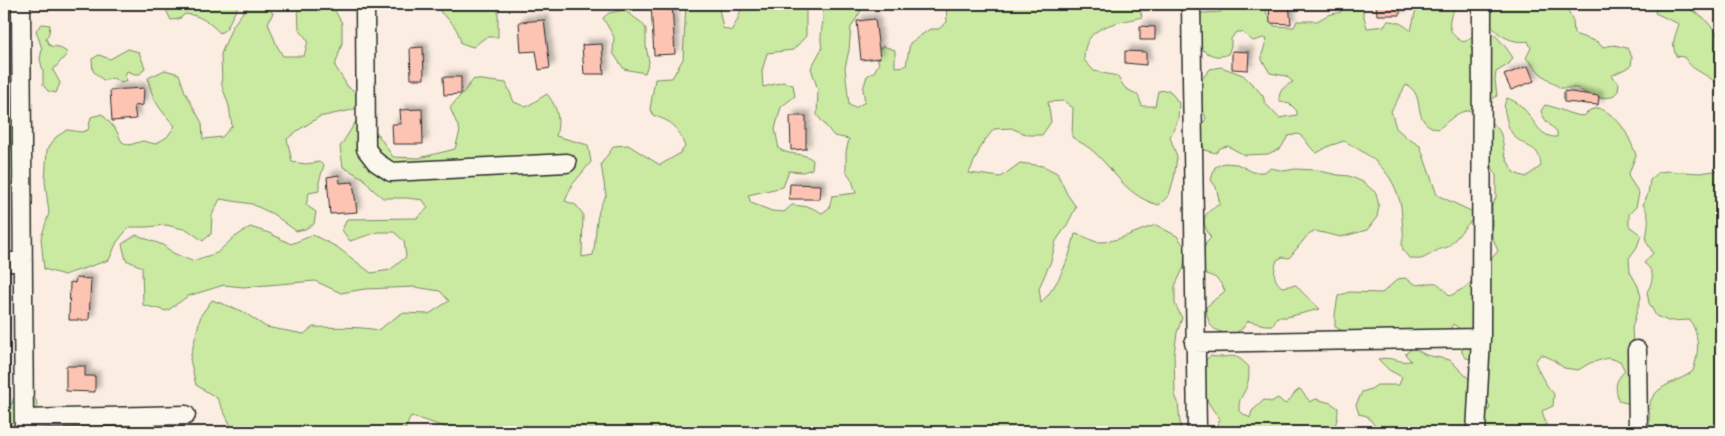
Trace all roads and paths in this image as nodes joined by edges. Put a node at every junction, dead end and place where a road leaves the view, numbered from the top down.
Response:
1 (21, 4) edge
2 (365, 4) edge
3 (1190, 4) edge
4 (1482, 4) edge
5 (567, 162) dead end
6 (4, 262) edge
7 (22, 262) junction
8 (1481, 338) junction
9 (1194, 344) junction
10 (1637, 350) dead end
11 (186, 415) dead end
12 (24, 426) edge
13 (1197, 432) edge
14 (1476, 432) edge
15 (1638, 432) edge

1 - 7 street
2 - 5 street
3 - 9 street
4 - 8 street
6 - 7 street
7 - 12 street
8 - 9 street
8 - 14 street
9 - 13 street
10 - 15 street
11 - 12 street

